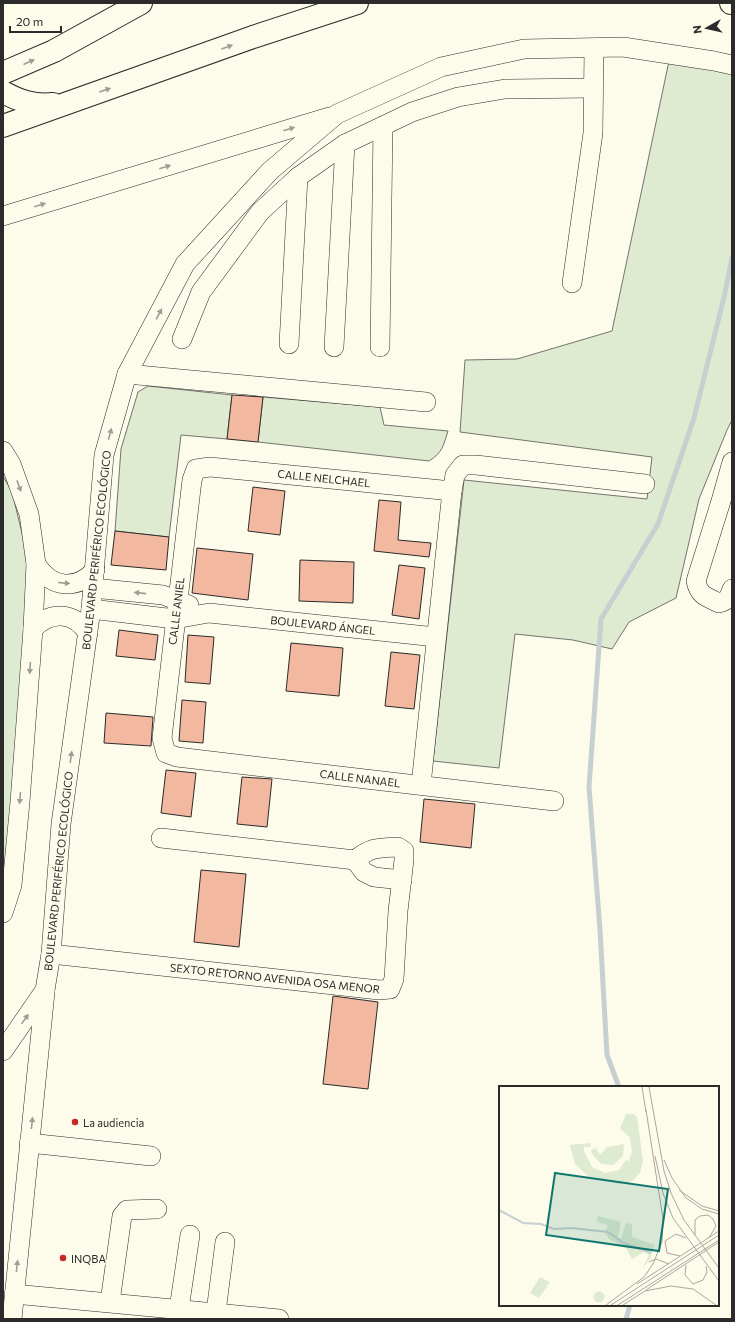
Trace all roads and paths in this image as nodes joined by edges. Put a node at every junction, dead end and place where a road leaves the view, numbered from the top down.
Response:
1 (141, 3) edge
2 (357, 3) edge
3 (594, 48) junction
4 (732, 65) edge
5 (3, 73) edge
6 (593, 88) junction
7 (3, 92) edge
8 (68, 102) junction
9 (337, 114) junction
10 (3, 126) edge
11 (383, 126) junction
12 (345, 144) junction
13 (298, 177) junction
14 (3, 216) edge
15 (572, 283) dead end
16 (182, 339) dead end
17 (289, 344) dead end
18 (334, 347) dead end
19 (380, 347) dead end
20 (127, 374) junction
21 (426, 402) dead end
22 (3, 451) edge
23 (732, 462) edge
24 (196, 469) joint
25 (645, 484) dead end
26 (452, 491) junction
27 (36, 564) junction
28 (94, 579) junction
29 (732, 589) edge
30 (178, 600) junction
31 (91, 609) junction
32 (209, 613) junction
33 (175, 619) junction
34 (33, 629) junction
35 (88, 633) junction
36 (436, 637) junction
37 (166, 752) joint
38 (421, 785) junction
39 (554, 802) dead end
40 (161, 838) dead end
41 (355, 860) junction
42 (8, 877) edge
43 (402, 880) junction
44 (3, 913) edge
45 (51, 954) junction
46 (45, 990) junction
47 (3, 1051) edge
48 (29, 1143) junction
49 (151, 1156) dead end
50 (157, 1209) dead end
51 (190, 1235) dead end
52 (225, 1242) dead end
53 (14, 1294) junction
54 (110, 1302) junction
55 (179, 1309) junction
56 (216, 1312) junction
57 (12, 1319) edge
58 (279, 1319) edge

5 -> 1 highway
8 -> 2 highway
3 - 4 street, BOULEVARD PERIFÉRICO ECOLÓGICO
3 - 6 street
3 - 9 street, BOULEVARD PERIFÉRICO ECOLÓGICO
6 - 11 street
6 - 15 street
7 - 8 highway
8 - 10 highway
14 -> 9 street
20 -> 9 street, BOULEVARD PERIFÉRICO ECOLÓGICO
11 - 12 street
11 - 19 street
12 - 13 street
12 - 18 street
13 - 16 street
13 - 17 street
20 - 21 street
28 -> 20 street, BOULEVARD PERIFÉRICO ECOLÓGICO
22 -> 27 street
23 - 29 street
24 - 26 street, CALLE NELCHAEL
24 - 30 street, CALLE ANIEL
25 - 26 street
26 - 36 street
27 -> 28 street
27 - 34 street
30 -> 28 street, BOULEVARD ÁNGEL
28 - 31 street, BOULEVARD PERIFÉRICO ECOLÓGICO
30 - 32 street, BOULEVARD ÁNGEL
30 - 33 street, CALLE ANIEL
31 - 33 street, BOULEVARD ÁNGEL
31 - 35 street, BOULEVARD PERIFÉRICO ECOLÓGICO
32 - 33 street, BOULEVARD ÁNGEL
32 - 36 street, BOULEVARD ÁNGEL
33 - 37 street, CALLE ANIEL
34 - 35 street
34 -> 42 street
45 -> 35 street, BOULEVARD PERIFÉRICO ECOLÓGICO
36 - 38 street
37 - 38 street, CALLE NANAEL
38 - 39 street, CALLE NANAEL
40 - 41 street
41 - 43 street
41 - 43 street, SEXTO RETORNO AVENIDA OSA MENOR
42 - 44 street
43 - 45 street, SEXTO RETORNO AVENIDA OSA MENOR
45 - 46 street, BOULEVARD PERIFÉRICO ECOLÓGICO
47 -> 46 street, BOULEVARD PERIFÉRICO ECOLÓGICO
48 -> 46 street
48 - 49 street
53 -> 48 street
50 - 54 street
51 - 55 street
52 - 56 street
53 - 54 street
53 - 57 street
54 - 55 street
55 - 56 street
56 - 58 street

